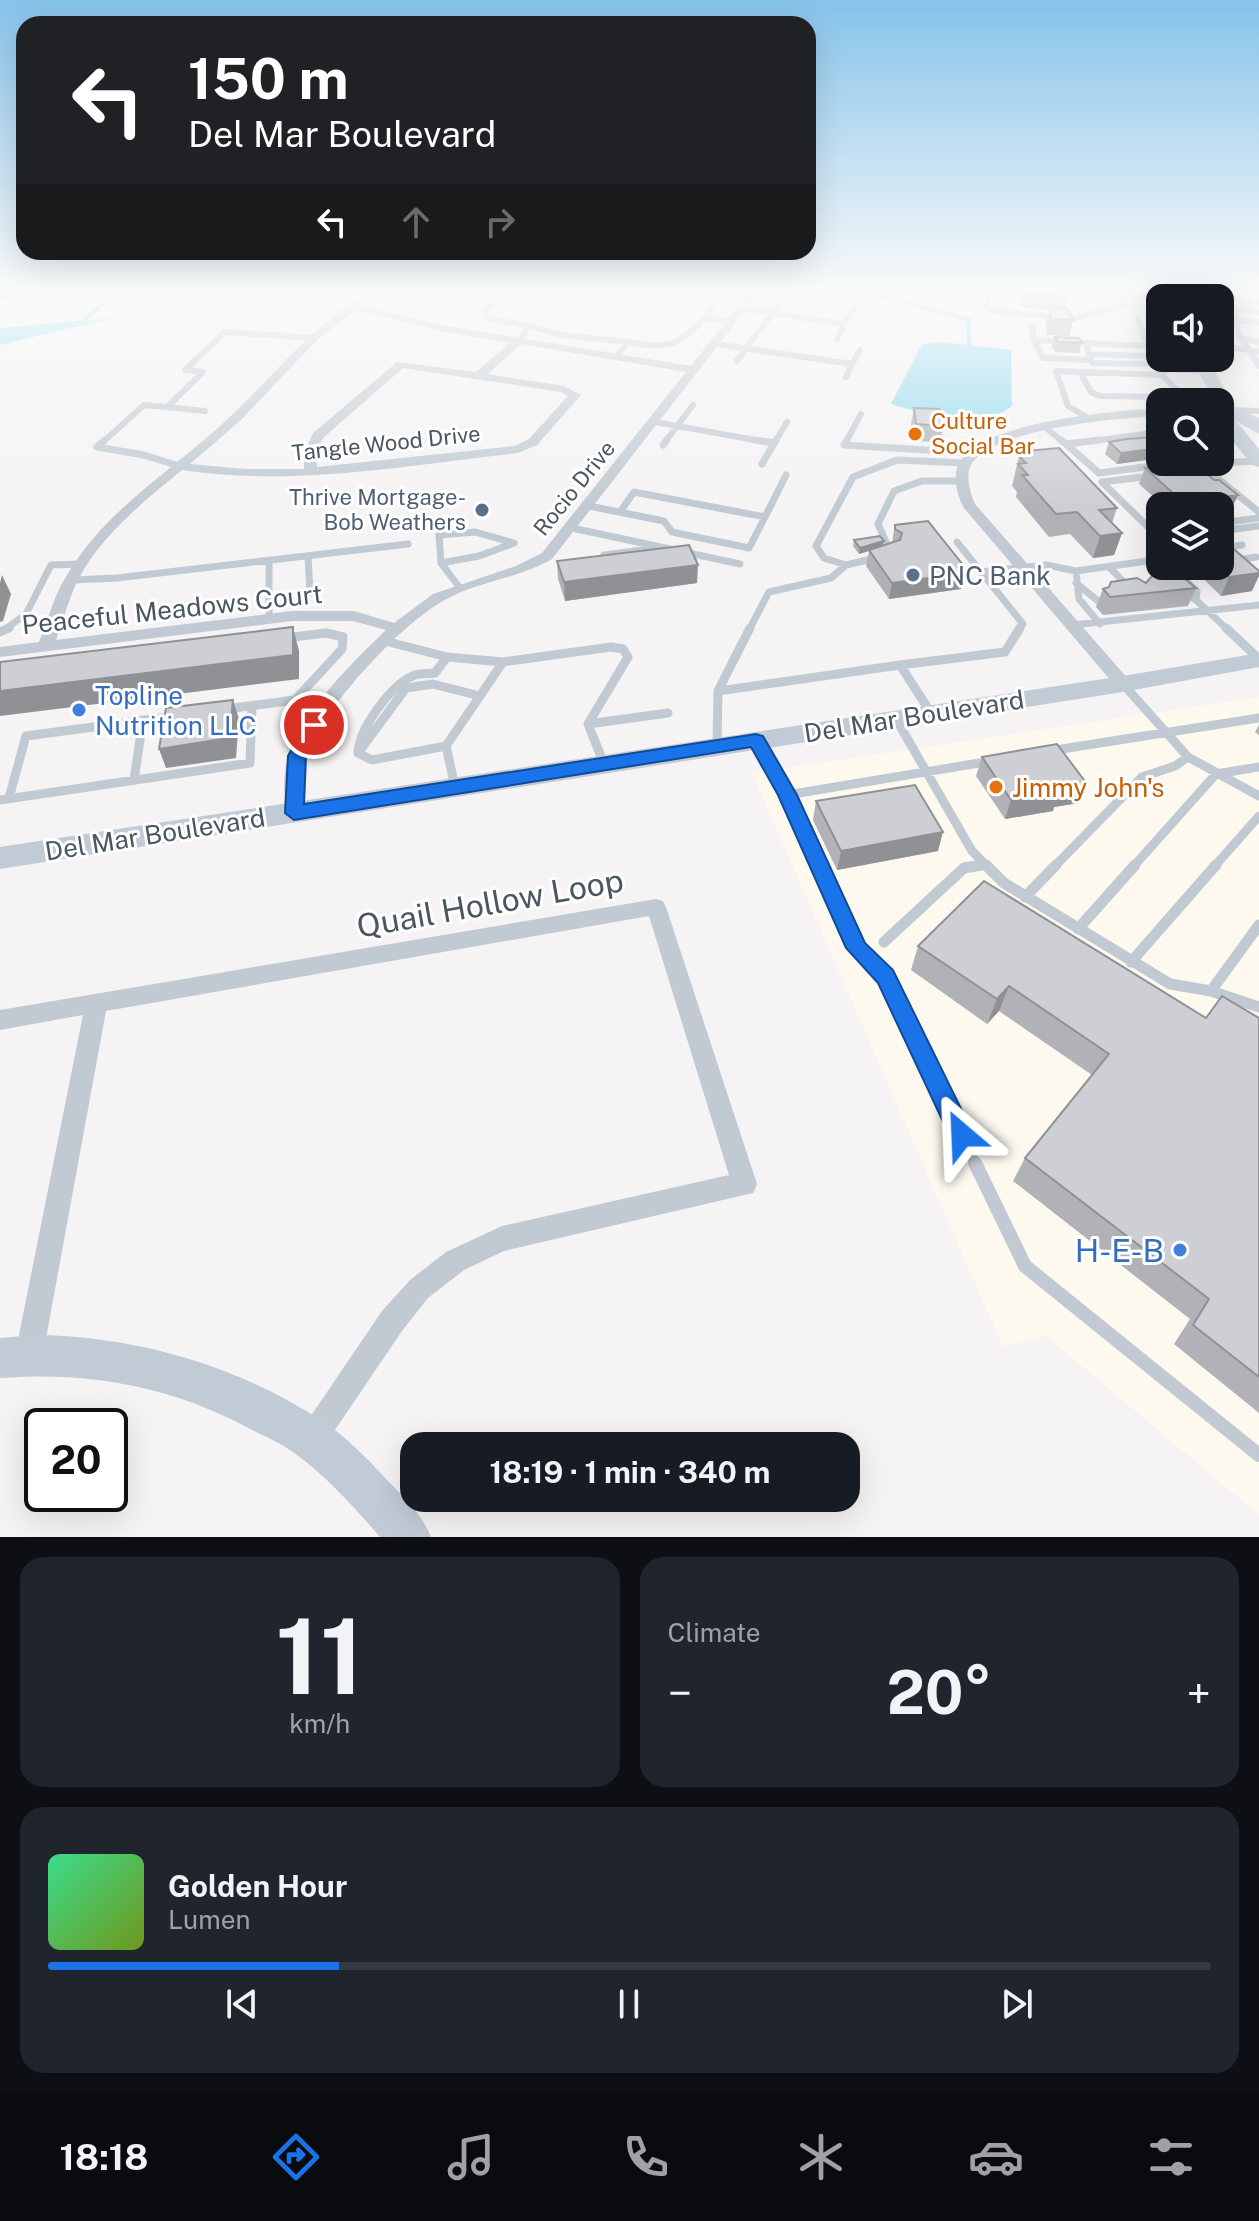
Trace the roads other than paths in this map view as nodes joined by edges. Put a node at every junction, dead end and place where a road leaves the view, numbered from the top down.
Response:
1 (194, 362) edge
2 (290, 362) edge
3 (495, 362) edge
4 (645, 362) edge
5 (701, 362) edge
6 (837, 362) edge
7 (1092, 362) edge
8 (852, 364) joint
9 (1146, 364) edge
10 (695, 370) junction
11 (1080, 372) junction
12 (1146, 372) edge
13 (1165, 372) edge
14 (480, 375) junction
15 (846, 377) dead end
16 (693, 405) dead end
17 (167, 407) junction
18 (1234, 410) edge
19 (205, 411) dead end
20 (1259, 411) edge
21 (1146, 412) edge
22 (861, 414) dead end
23 (1234, 414) edge
24 (1090, 419) junction
25 (655, 422) junction
26 (787, 422) dead end
27 (677, 426) junction
28 (1046, 428) junction
29 (1259, 429) edge
30 (1234, 431) edge
31 (1146, 434) edge
32 (774, 443) junction
33 (1066, 444) junction
34 (663, 445) dead end
35 (970, 458) junction
36 (1259, 461) edge
37 (1234, 462) edge
38 (762, 464) dead end
39 (179, 466) junction
40 (1146, 467) edge
41 (311, 472) junction
42 (786, 475) dead end
43 (1153, 476) edge
44 (1214, 476) edge
45 (962, 481) junction
46 (589, 506) junction
47 (620, 512) junction
48 (1259, 515) edge
49 (765, 517) junction
50 (1234, 520) edge
51 (1146, 525) edge
52 (572, 528) junction
53 (1257, 528) edge
54 (1234, 530) edge
55 (886, 542) edge
56 (957, 542) dead end
57 (408, 544) dead end
58 (1234, 544) edge
59 (1242, 545) dead end
60 (663, 547) junction
61 (893, 551) edge
62 (1234, 551) edge
63 (308, 556) junction
64 (591, 557) edge
65 (269, 560) junction
66 (1254, 561) dead end
67 (441, 563) junction
68 (81, 564) junction
69 (740, 564) dead end
70 (846, 565) junction
71 (1021, 566) junction
72 (1109, 567) junction
73 (1076, 571) junction
74 (980, 572) junction
75 (72, 580) junction
76 (1185, 580) edge
77 (1076, 583) junction
78 (460, 588) junction
79 (310, 593) dead end
80 (1138, 595) edge
81 (1196, 600) junction
82 (1098, 601) dead end
83 (1259, 605) edge
84 (1207, 612) junction
85 (269, 618) junction
86 (1100, 624) junction
87 (1070, 625) junction
88 (396, 628) junction
89 (0, 632) edge
90 (268, 640) edge
91 (385, 641) junction
92 (46, 646) junction
93 (0, 652) edge
94 (447, 657) junction
95 (1259, 659) edge
96 (503, 662) junction
97 (900, 665) junction
98 (1123, 684) junction
99 (718, 691) junction
100 (480, 696) junction
101 (252, 706) junction
102 (221, 710) edge
103 (668, 713) dead end
104 (931, 713) junction
105 (190, 714) edge
106 (896, 718) junction
107 (1259, 718) edge
108 (143, 720) junction
109 (588, 724) junction
110 (1164, 732) junction
111 (756, 740) junction
112 (446, 746) junction
113 (717, 746) junction
114 (358, 753) junction
115 (1031, 754) edge
116 (1188, 757) junction
117 (1001, 759) edge
118 (604, 764) junction
119 (1259, 767) edge
120 (926, 772) junction
121 (1216, 774) junction
122 (134, 780) junction
123 (455, 787) junction
124 (787, 795) junction
125 (1259, 796) edge
126 (4, 799) edge
127 (294, 813) junction
128 (1259, 816) edge
129 (0, 858) edge
130 (983, 865) junction
131 (1025, 897) junction
132 (1259, 925) edge
133 (1078, 929) junction
134 (884, 942) dead end
135 (1131, 962) junction
136 (1211, 991) junction
137 (96, 1003) junction
138 (1259, 1007) edge
139 (0, 1020) edge
140 (15, 1357) edge
141 (312, 1439) junction
142 (1259, 1455) edge
143 (409, 1537) edge

1 - 17 lane
2 - 39 street
3 - 14 street
4 - 10 street
5 - 10 street, Rocio Drive
6 - 8 lane
7 - 9 lane
8 - 15 lane
10 - 25 street, Rocio Drive
11 - 12 lane
11 - 13 lane
11 - 24 lane
14 - 41 street
14 - 41 street, Tangle Wood Drive
16 - 27 lane
17 - 19 lane
17 - 39 lane
18 - 20 lane
21 - 24 street
22 - 35 lane
23 - 29 main road
24 - 28 street
25 - 27 lane
25 - 46 street, Rocio Drive
26 - 32 lane
27 - 32 lane
27 - 34 lane
28 - 33 lane
28 - 35 street
30 - 36 main road
31 - 33 lane
32 - 38 lane
33 - 40 lane
35 - 45 street
35 - 70 lane
36 - 37 lane
39 - 41 street, Tangle Wood Drive
39 - 68 street
42 - 49 lane
43 - 51 lane
44 - 48 lane
45 - 55 lane
45 - 71 street
46 - 47 lane
46 - 52 street, Rocio Drive
47 - 49 lane
47 - 49 lane
48 - 50 lane
52 - 60 lane
52 - 78 street, Rocio Drive
53 - 54 lane
56 - 74 lane
57 - 63 lane
58 - 59 lane
60 - 64 lane
60 - 69 lane
61 - 70 lane
62 - 66 lane
63 - 65 lane
63 - 79 lane
65 - 75 lane
65 - 85 lane
67 - 67 lane
67 - 78 lane
68 - 75 street
68 - 89 lane
70 - 99 lane
71 - 73 lane
71 - 74 lane
71 - 87 street
72 - 73 lane
72 - 80 lane
72 - 81 lane
73 - 77 lane
74 - 97 lane
75 - 92 street
76 - 81 lane
77 - 82 lane
77 - 86 lane
78 - 88 street, Rocio Drive
81 - 84 lane
83 - 84 lane
84 - 86 lane
84 - 95 lane
85 - 88 street, Peaceful Meadows Court
85 - 92 street, Peaceful Meadows Court
86 - 87 lane
87 - 98 street
88 - 91 street, Rocio Drive
90 - 101 lane
91 - 94 lane
91 - 127 street, Rocio Drive
92 - 93 street, Peaceful Meadows Court
94 - 96 lane
94 - 114 lane
95 - 98 main road, Del Mar Boulevard
96 - 100 lane
96 - 109 lane
97 - 99 lane
97 - 104 lane
98 - 104 main road, Del Mar Boulevard
98 - 110 lane
99 - 113 lane
100 - 112 lane
100 - 114 lane
101 - 102 lane
101 - 122 lane
103 - 109 lane
104 - 106 main road, Del Mar Boulevard
105 - 108 lane
106 - 111 main road, Del Mar Boulevard
106 - 120 lane
107 - 110 lane
108 - 122 lane
108 - 126 lane
109 - 118 lane
110 - 115 lane
110 - 116 lane
111 - 113 main road, Del Mar Boulevard
111 - 124 lane
112 - 114 lane
112 - 123 lane
113 - 118 main road, Del Mar Boulevard
116 - 121 lane
116 - 131 lane
117 - 120 lane
118 - 123 main road, Del Mar Boulevard
119 - 121 lane
120 - 124 lane
120 - 130 lane
121 - 125 lane
121 - 133 lane
122 - 126 lane
123 - 127 main road, Del Mar Boulevard
124 - 142 lane
127 - 129 main road, Del Mar Boulevard
128 - 135 lane
130 - 131 lane
130 - 134 lane
131 - 133 lane
132 - 136 lane
133 - 135 lane
135 - 136 lane
136 - 138 lane
137 - 139 street, Quail Hollow Loop
137 - 140 street
137 - 141 street, Quail Hollow Loop
140 - 141 main road
141 - 143 main road

